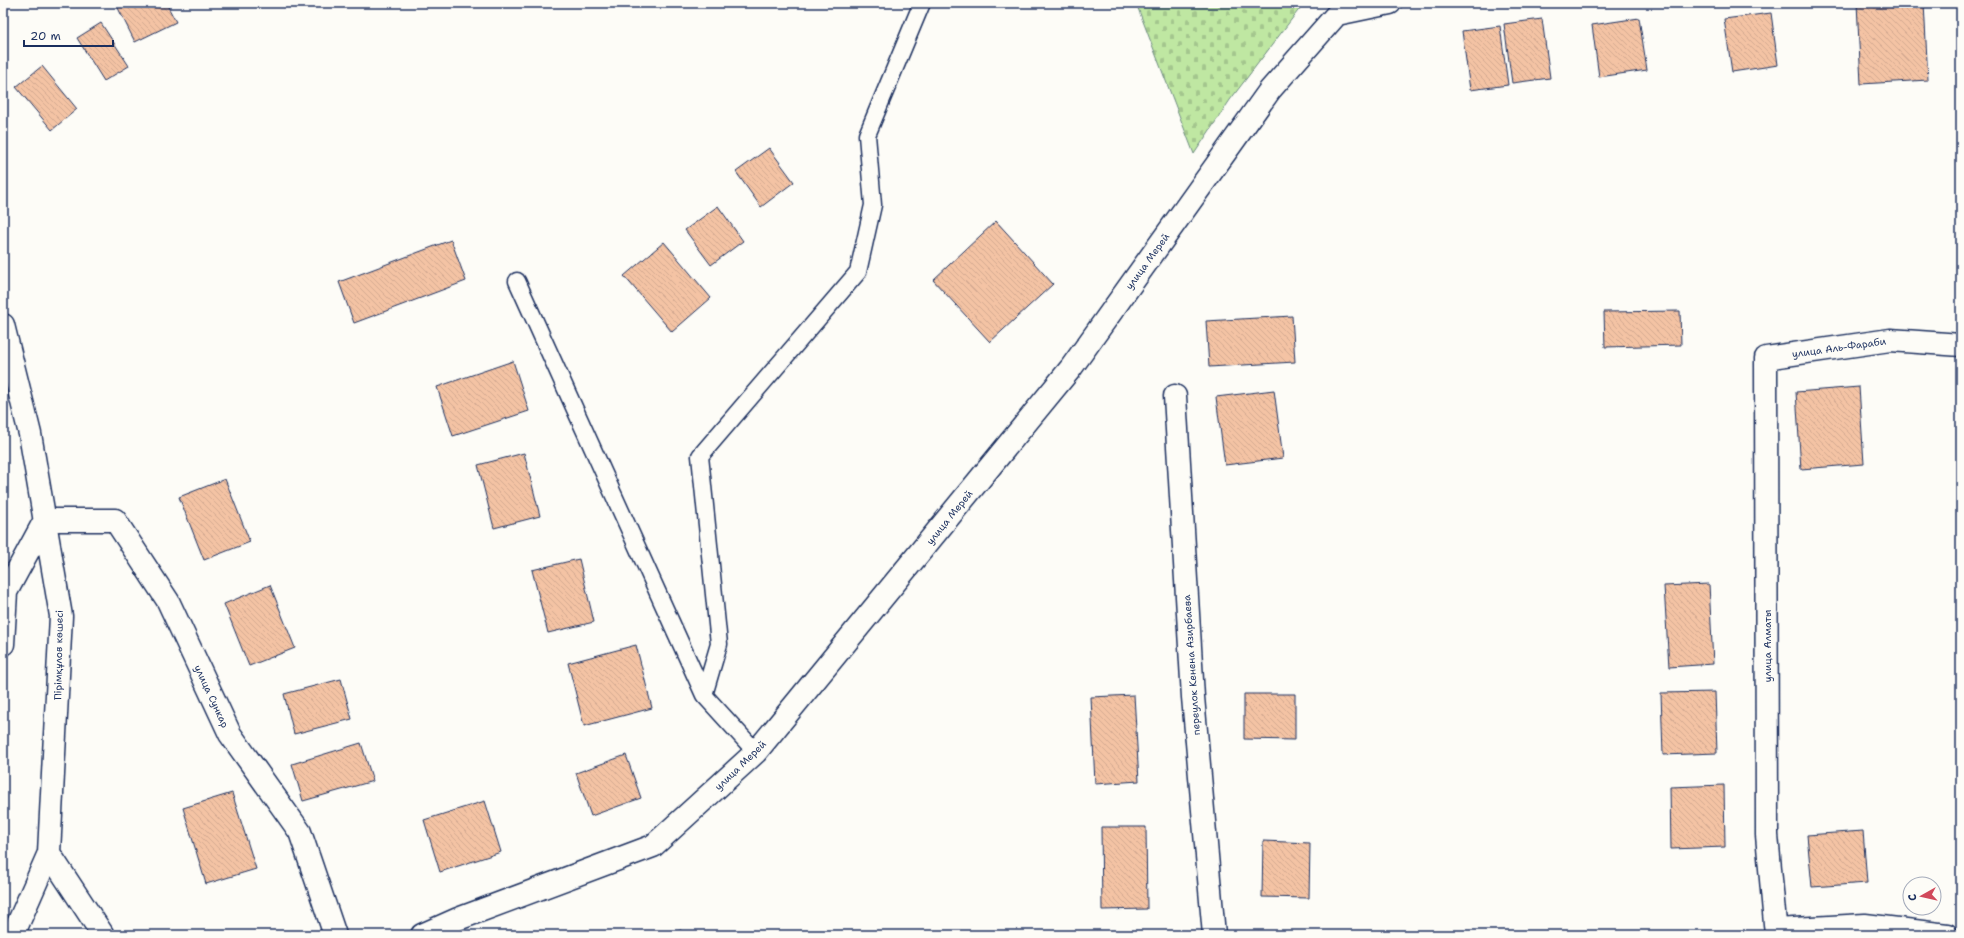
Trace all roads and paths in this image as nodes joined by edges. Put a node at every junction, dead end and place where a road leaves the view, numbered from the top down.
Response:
1 (922, 3) edge
2 (1390, 3) edge
3 (517, 281) dead end
4 (3, 325) edge
5 (1961, 345) edge
6 (1766, 358) joint
7 (1175, 396) dead end
8 (45, 520) junction
9 (3, 644) edge
10 (704, 695) junction
11 (756, 752) junction
12 (50, 853) junction
13 (1776, 932) edge
14 (12, 935) edge
15 (103, 935) edge
16 (335, 935) edge
17 (422, 935) edge
18 (1214, 935) edge
19 (1947, 935) edge

1 - 10 lane
2 - 11 street, улица Мерей
3 - 10 lane
4 - 8 street, Пірімқұлов көшесі
5 - 6 street, улица Аль-Фараби
6 - 13 street, улица Алматы
7 - 18 street, переулок Кенена Азирбаева
8 - 9 street
8 - 12 street, Пірімқұлов көшесі
8 - 16 street, улица Сункар
10 - 11 lane
11 - 17 street, улица Мерей
12 - 14 street, Пірімқұлов көшесі
12 - 15 street
13 - 19 street

